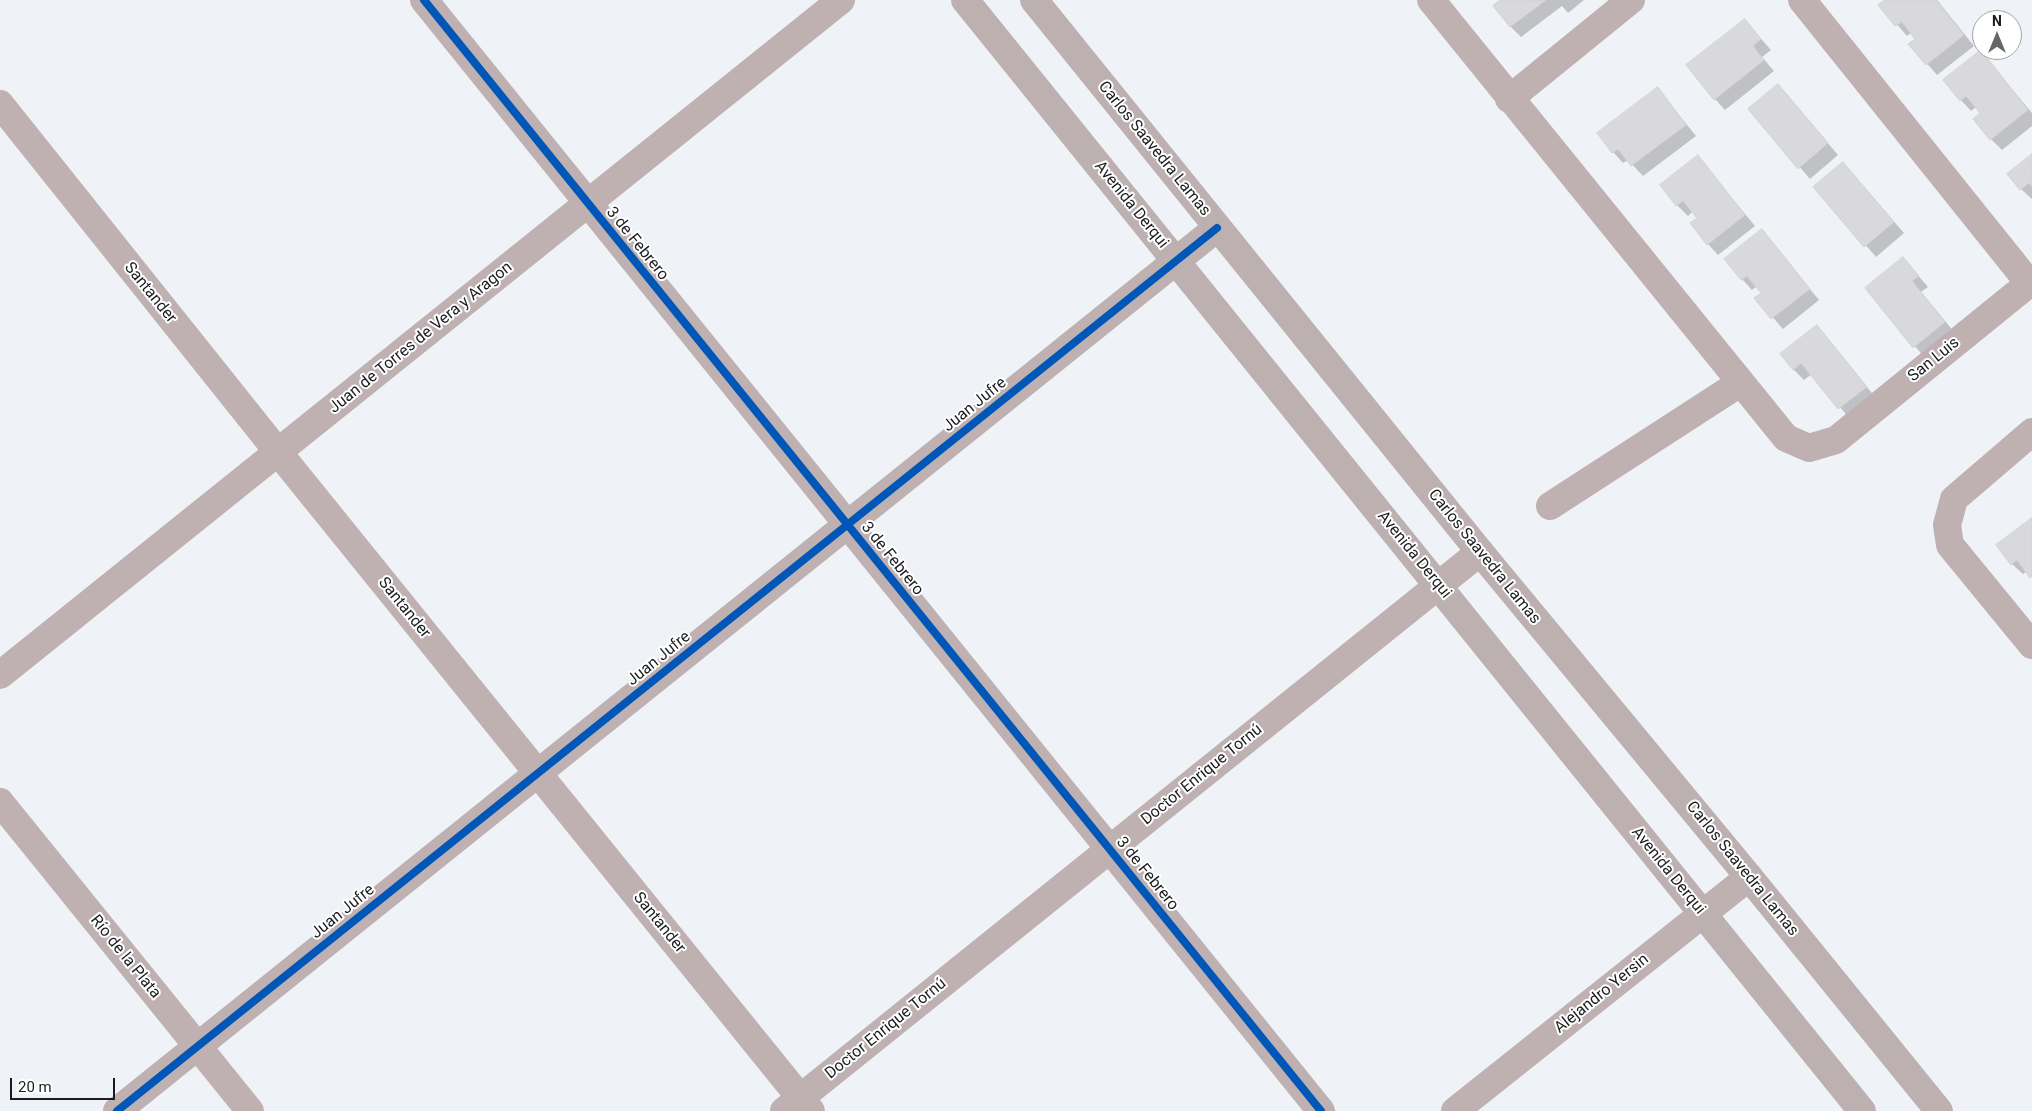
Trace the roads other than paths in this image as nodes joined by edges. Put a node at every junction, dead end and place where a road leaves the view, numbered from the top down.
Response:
1 (424, 0) edge
2 (842, 0) edge
3 (965, 0) edge
4 (1034, 0) edge
5 (1431, 0) edge
6 (1631, 0) edge
7 (1802, 0) edge
8 (1509, 99) junction
9 (0, 104) edge
10 (587, 204) junction
11 (1217, 228) junction
12 (1176, 262) junction
13 (2030, 282) edge
14 (1740, 383) junction
15 (2032, 432) edge
16 (278, 452) junction
17 (1550, 506) dead end
18 (847, 526) junction
19 (1480, 552) junction
20 (1438, 586) junction
21 (2032, 645) edge
22 (0, 675) edge
23 (538, 774) junction
24 (0, 802) edge
25 (1110, 850) junction
26 (1749, 877) junction
27 (1702, 913) junction
28 (198, 1046) junction
29 (798, 1107) edge
30 (117, 1111) edge
31 (250, 1111) edge
32 (1321, 1111) edge
33 (1455, 1111) edge
34 (1862, 1111) edge
35 (1939, 1111) edge

1 - 10 street, 3 de Febrero
2 - 10 street, Juan de Torres de Vera y Aragon
3 - 12 main road, Avenida Derqui
4 - 11 main road, Carlos Saavedra Lamas
5 - 8 street
6 - 8 street
7 - 13 street
8 - 14 street
9 - 16 street, Santander
10 - 16 street, Juan de Torres de Vera y Aragon
10 - 18 street, 3 de Febrero
11 - 12 street, Juan Jufre
11 - 19 main road, Carlos Saavedra Lamas
12 - 18 street, Juan Jufre
12 - 20 main road, Avenida Derqui
13 - 14 street, San Luis
14 - 17 street
15 - 21 street
16 - 22 street, Juan de Torres de Vera y Aragon
16 - 23 street, Santander
18 - 23 street, Juan Jufre
18 - 25 street, 3 de Febrero
19 - 20 street, Doctor Enrique Tornú
19 - 26 main road, Carlos Saavedra Lamas
20 - 25 street, Doctor Enrique Tornú
20 - 27 main road, Avenida Derqui
23 - 28 street, Juan Jufre
23 - 29 street, Santander
24 - 28 street, Río de la Plata
25 - 29 street, Doctor Enrique Tornú
25 - 32 street, 3 de Febrero
26 - 27 street, Alejandro Yersin
26 - 35 main road, Carlos Saavedra Lamas
27 - 33 street, Alejandro Yersin
27 - 34 main road, Avenida Derqui
28 - 30 street, Juan Jufre
28 - 31 street, Río de la Plata

